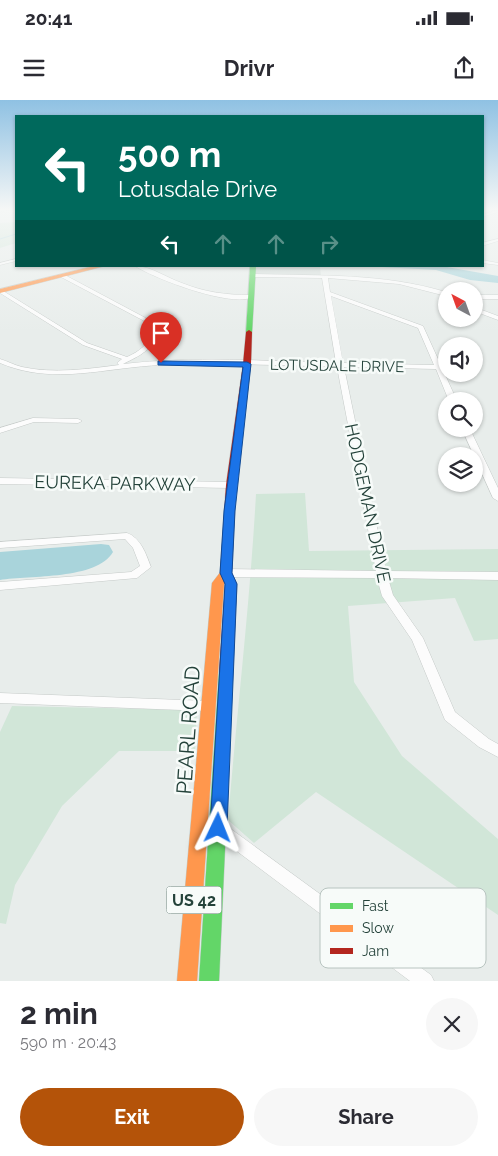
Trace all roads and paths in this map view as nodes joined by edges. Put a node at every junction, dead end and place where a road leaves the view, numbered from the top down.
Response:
1 (15, 260) edge
2 (484, 261) edge
3 (0, 264) edge
4 (498, 264) edge
5 (98, 267) edge
6 (139, 267) edge
7 (253, 271) edge
8 (62, 276) junction
9 (325, 278) junction
10 (0, 291) edge
11 (438, 291) edge
12 (330, 294) junction
13 (250, 297) junction
14 (483, 297) edge
15 (498, 297) edge
16 (483, 312) edge
17 (498, 318) edge
18 (146, 349) junction
19 (127, 359) junction
20 (0, 361) edge
21 (160, 363) junction
22 (247, 364) junction
23 (114, 366) junction
24 (340, 366) junction
25 (437, 368) junction
26 (449, 392) edge
27 (78, 421) dead end
28 (0, 431) edge
29 (470, 437) edge
30 (0, 481) edge
31 (231, 485) junction
32 (498, 498) edge
33 (0, 546) edge
34 (226, 573) junction
35 (382, 576) junction
36 (498, 576) edge
37 (0, 586) edge
38 (0, 698) edge
39 (208, 706) junction
40 (498, 751) edge
41 (218, 828) junction
42 (320, 903) edge
43 (407, 968) edge
44 (187, 981) edge
45 (209, 981) edge
46 (425, 981) edge

1 - 3 street
2 - 4 street
5 - 8 main road
6 - 13 street
7 - 9 street
7 - 13 main road, PEARL ROAD / US 42
8 - 10 main road
8 - 18 street
9 - 11 street
9 - 12 street, HODGEMAN DRIVE
10 - 19 street
12 - 24 street, HODGEMAN DRIVE
12 - 25 street
13 - 22 main road, PEARL ROAD / US 42
14 - 15 street
16 - 17 street
18 - 19 street
18 - 21 street
19 - 23 street
20 - 23 street, LOTUSDALE DRIVE
21 - 22 street, LOTUSDALE DRIVE
21 - 23 street, LOTUSDALE DRIVE
22 - 24 street, LOTUSDALE DRIVE
22 - 31 main road, PEARL ROAD / US 42
24 - 25 street, LOTUSDALE DRIVE
24 - 35 street, HODGEMAN DRIVE
25 - 26 street
27 - 28 street
29 - 32 street
30 - 31 street, EUREKA PARKWAY
31 - 34 main road, PEARL ROAD / US 42
33 - 37 street
34 - 35 street
34 - 39 main road, PEARL ROAD / US 42
34 - 41 main road, PEARL ROAD / US 42
35 - 36 street
35 - 40 street, HODGEMAN DRIVE
38 - 39 street
39 - 44 main road, PEARL ROAD / US 42
41 - 42 street
41 - 45 main road, PEARL ROAD / US 42
43 - 46 street

